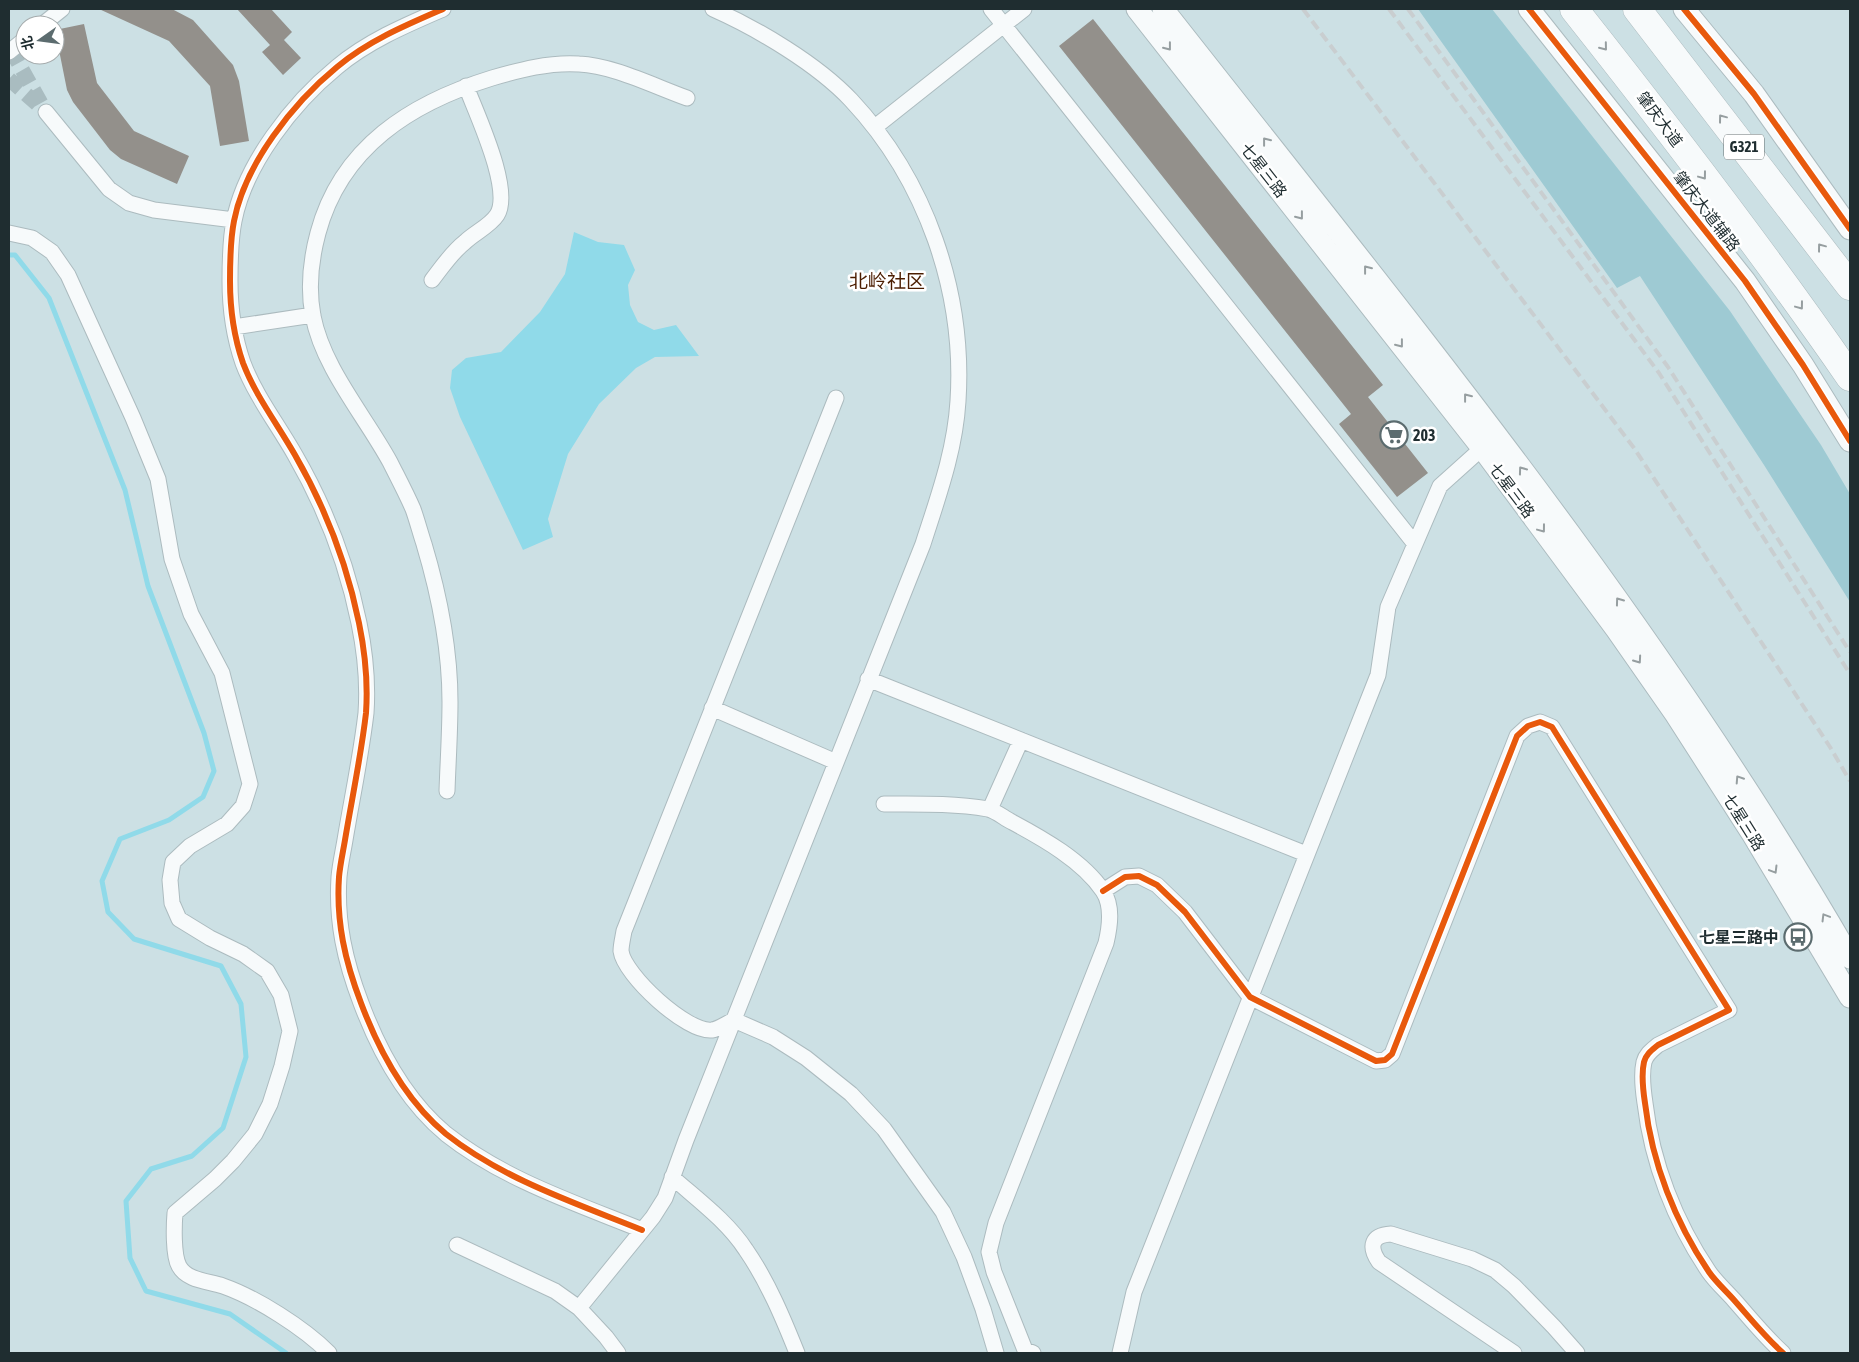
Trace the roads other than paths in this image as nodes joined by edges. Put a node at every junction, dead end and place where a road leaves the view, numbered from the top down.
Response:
1 (443, 9) edge
2 (713, 9) edge
3 (991, 9) edge
4 (1024, 9) edge
5 (1138, 9) edge
6 (1163, 9) edge
7 (1529, 9) edge
8 (1574, 9) edge
9 (1637, 9) edge
10 (1684, 9) edge
11 (1004, 26) junction
12 (466, 86) junction
13 (687, 98) dead end
14 (46, 112) tunnel mouth
15 (875, 127) junction
16 (234, 220) junction
17 (1850, 230) edge
18 (9, 233) edge
19 (432, 280) dead end
20 (1850, 286) edge
21 (313, 315) junction
22 (234, 328) junction
23 (1850, 377) edge
24 (836, 398) dead end
25 (1850, 441) edge
26 (1489, 442) junction
27 (1415, 544) junction
28 (868, 679) junction
29 (712, 708) junction
30 (1021, 740) junction
31 (836, 762) junction
32 (447, 791) dead end
33 (884, 804) dead end
34 (990, 810) junction
35 (1306, 854) junction
36 (1103, 891) junction
37 (1850, 958) edge
38 (1850, 997) edge
39 (1250, 998) junction
40 (734, 1020) junction
41 (672, 1177) junction
42 (642, 1230) junction
43 (457, 1245) dead end
44 (579, 1308) junction
45 (330, 1353) edge
46 (618, 1353) edge
47 (797, 1353) edge
48 (996, 1353) edge
49 (1033, 1353) edge
50 (1120, 1353) edge
51 (1514, 1353) edge
52 (1577, 1353) edge
53 (1783, 1353) edge

1 - 16 street
2 - 15 street
3 - 11 street
4 - 11 street
5 -> 26 street, 七星三路
26 -> 6 street, 七星三路
7 - 25 street, 肇庆大道辅路
8 -> 23 highway, 肇庆大道
20 -> 9 highway, G321
10 - 17 street
11 - 15 street
11 - 27 street
12 - 13 street
12 - 19 street
12 - 21 street
14 - 16 street
15 - 28 street
16 - 22 street
18 - 45 street
21 - 22 street
21 - 32 street
22 - 42 street
24 - 29 street
26 - 27 street
37 -> 26 street, 七星三路
26 -> 38 street, 七星三路
27 - 35 street
28 - 30 street
28 - 31 street
29 - 31 street
29 - 40 street
30 - 34 street
30 - 35 street
31 - 40 street
33 - 34 street
34 - 36 street
35 - 39 street
36 - 39 street
36 - 49 street
39 - 50 street
39 - 53 street
40 - 41 street
40 - 48 street
41 - 42 street
41 - 47 street
42 - 44 street
43 - 44 street
44 - 46 street
51 - 52 street

